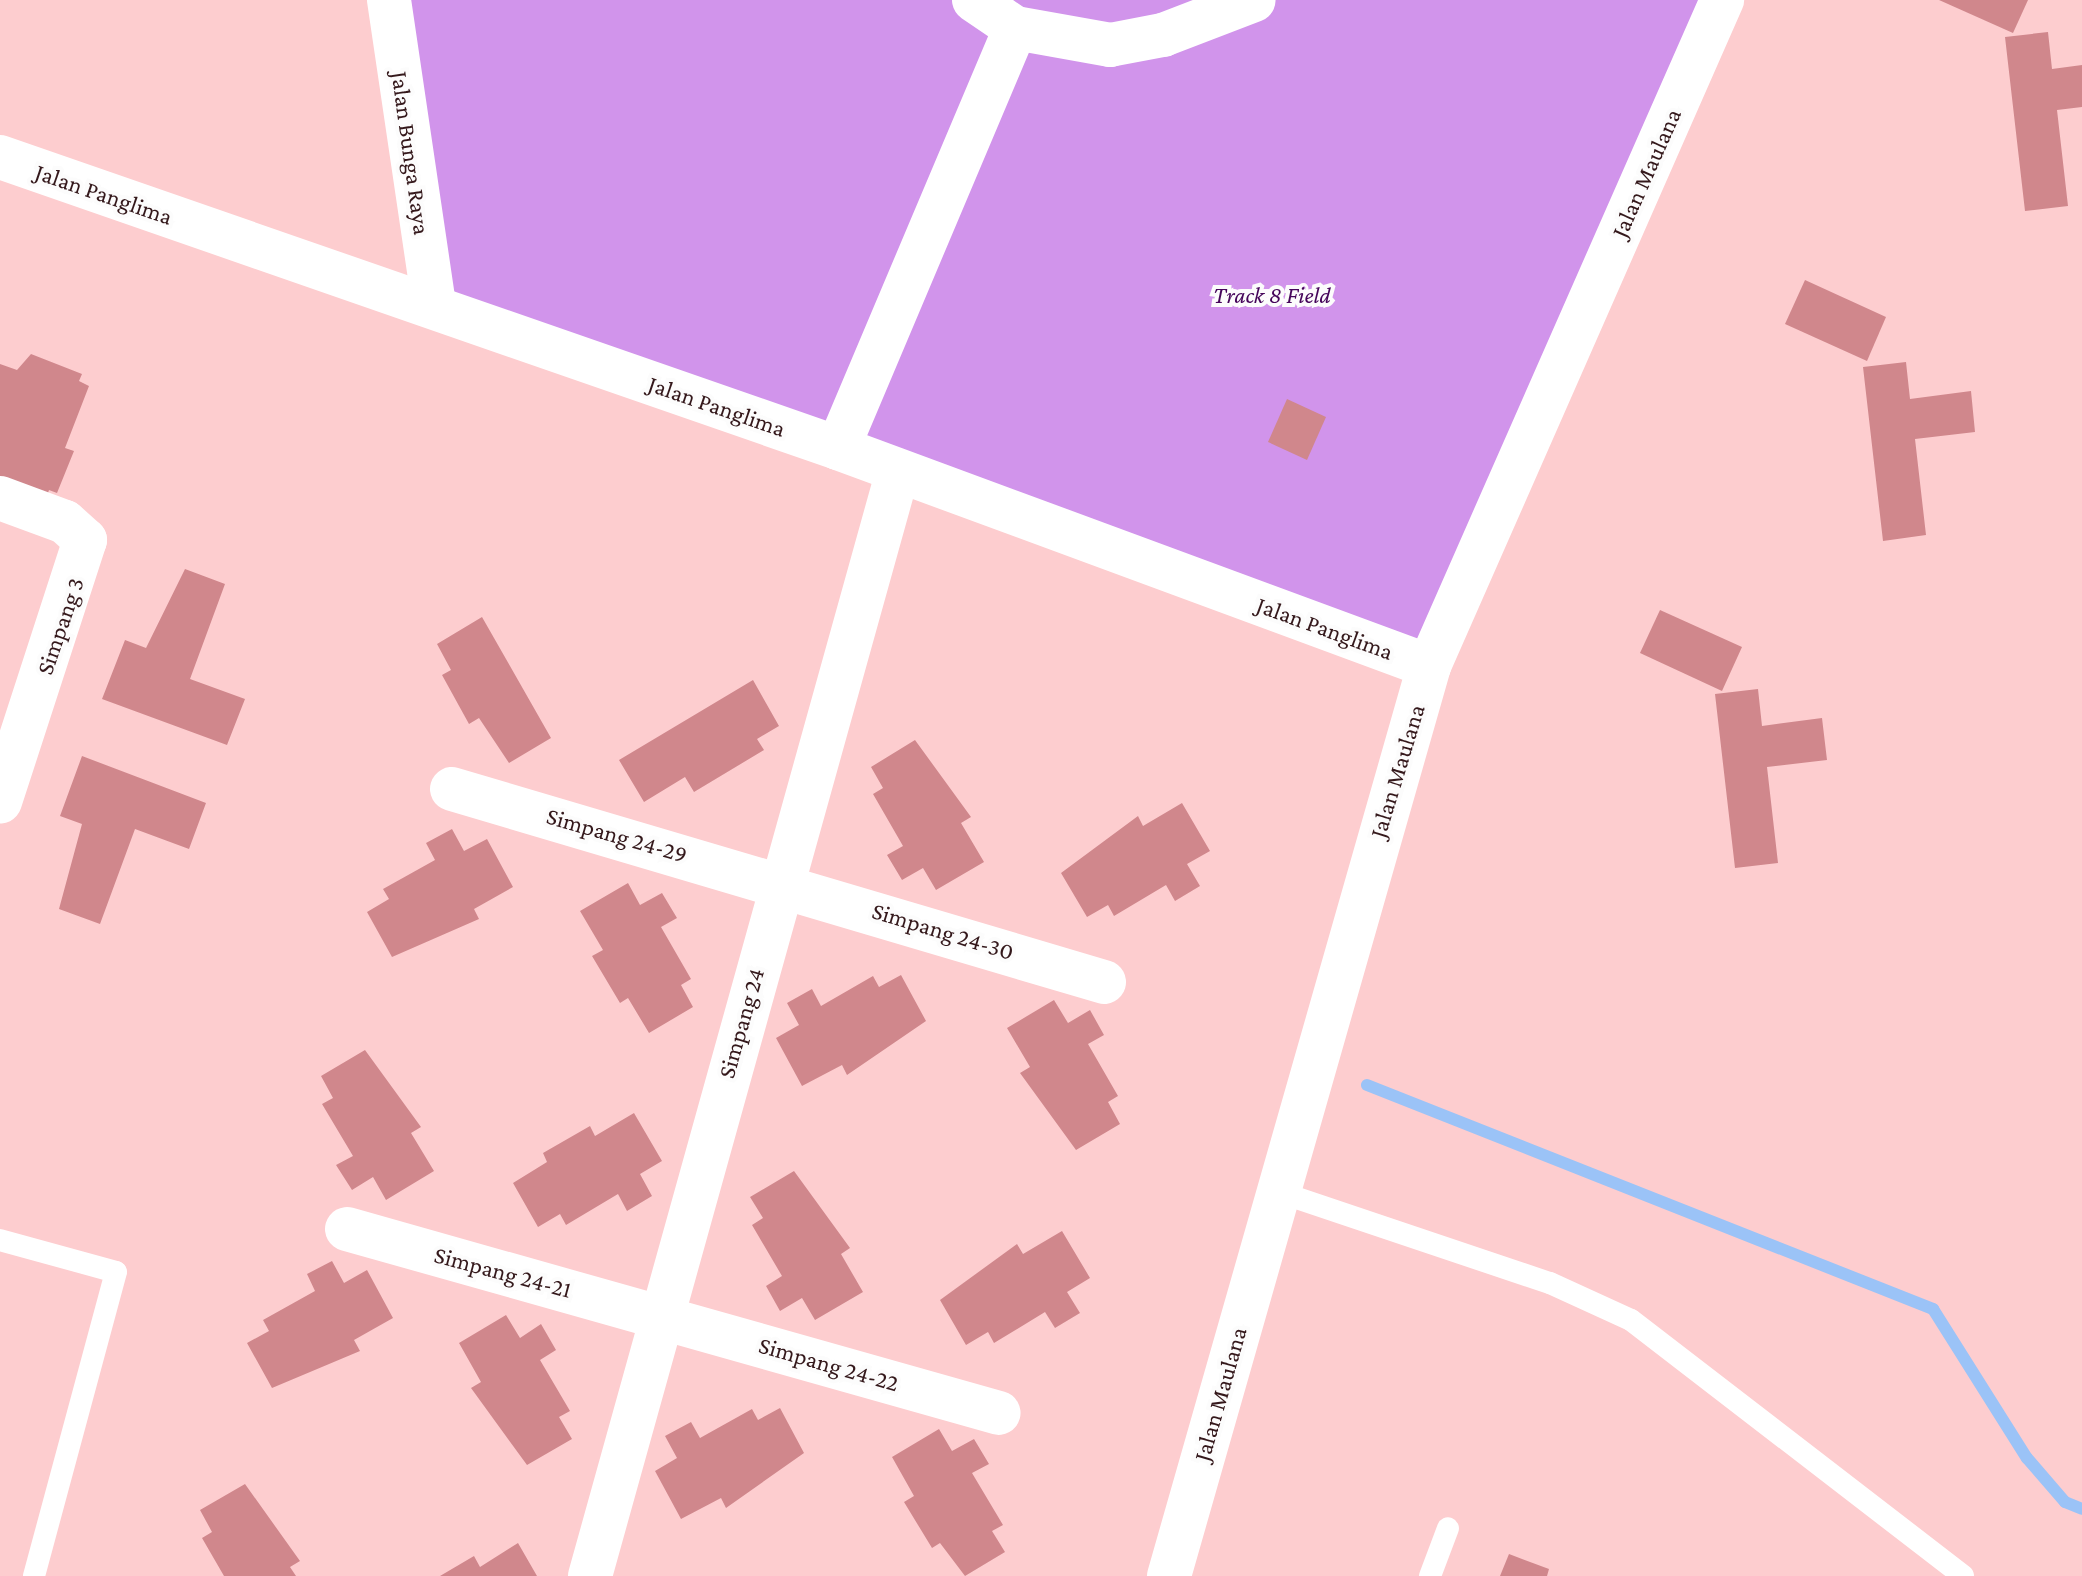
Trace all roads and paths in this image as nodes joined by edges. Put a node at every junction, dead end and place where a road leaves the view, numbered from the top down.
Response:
1 (389, 0) edge
2 (974, 0) edge
3 (1254, 0) edge
4 (1722, 0) edge
5 (1015, 28) junction
6 (0, 157) edge
7 (434, 306) junction
8 (838, 448) junction
9 (898, 471) junction
10 (0, 498) edge
11 (1429, 666) junction
12 (17, 696) edge
13 (452, 789) dead end
14 (0, 802) edge
15 (781, 881) junction
16 (1104, 982) dead end
17 (1276, 1191) junction
18 (347, 1229) dead end
19 (0, 1240) edge
20 (659, 1316) junction
21 (999, 1413) dead end
22 (1448, 1528) dead end
23 (34, 1576) edge
24 (590, 1576) edge
25 (1169, 1576) edge
26 (1430, 1576) edge
27 (1963, 1576) edge

1 - 7 street, Jalan Bunga Raya
2 - 5 street
3 - 5 street
4 - 11 street, Jalan Maulana
5 - 8 street
6 - 7 street, Jalan Panglima
7 - 8 street, Jalan Panglima
8 - 9 street, Jalan Panglima
9 - 11 street, Jalan Panglima
9 - 15 street, Simpang 24
10 - 12 street, Simpang 3
11 - 17 street, Jalan Maulana
12 - 14 street, Simpang 3
13 - 15 street, Simpang 24-29
15 - 16 street, Simpang 24-30
15 - 20 street, Simpang 24
17 - 25 street, Jalan Maulana
17 - 27 lane
18 - 20 street, Simpang 24-21
19 - 23 lane
20 - 21 street, Simpang 24-22
20 - 24 street, Simpang 24
22 - 26 lane

